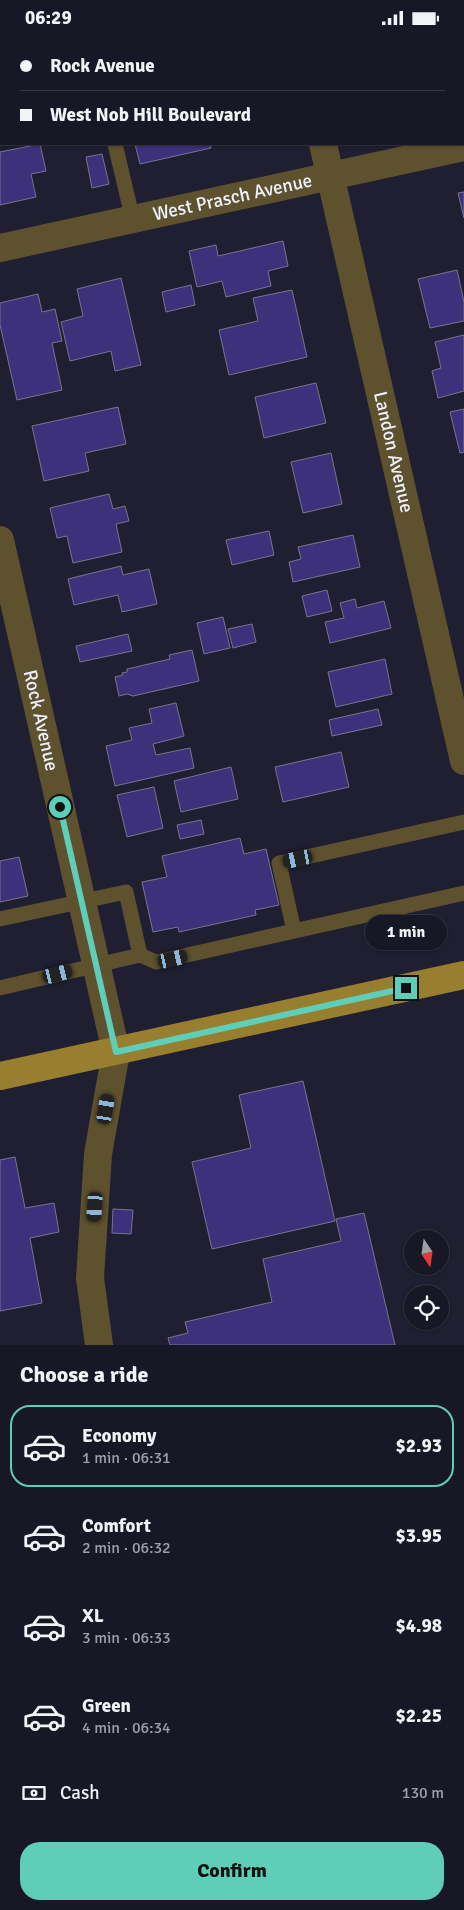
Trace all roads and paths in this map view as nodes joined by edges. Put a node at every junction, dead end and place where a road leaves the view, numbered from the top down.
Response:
1 (115, 145) edge
2 (323, 145) edge
3 (464, 147) edge
4 (330, 177) junction
5 (133, 220) junction
6 (0, 249) edge
7 (0, 540) edge
8 (464, 761) edge
9 (464, 822) edge
10 (464, 893) edge
11 (82, 902) junction
12 (0, 919) edge
13 (294, 931) junction
14 (140, 955) junction
15 (96, 964) junction
16 (464, 975) edge
17 (0, 987) edge
18 (116, 1052) junction
19 (0, 1076) edge
20 (99, 1345) edge

1 - 5 lane
2 - 4 street, Landon Avenue
3 - 4 street, West Prasch Avenue
4 - 5 street, West Prasch Avenue
4 - 8 street, Landon Avenue
5 - 6 street, West Prasch Avenue
7 - 11 street, Rock Avenue
9 - 13 lane
10 - 13 lane
11 - 12 lane
11 - 14 lane
11 - 15 street, Rock Avenue
13 - 14 lane
14 - 15 lane
15 - 17 lane
15 - 18 street, Rock Avenue
16 - 18 main road
18 - 19 main road
18 - 20 street, Rock Avenue

